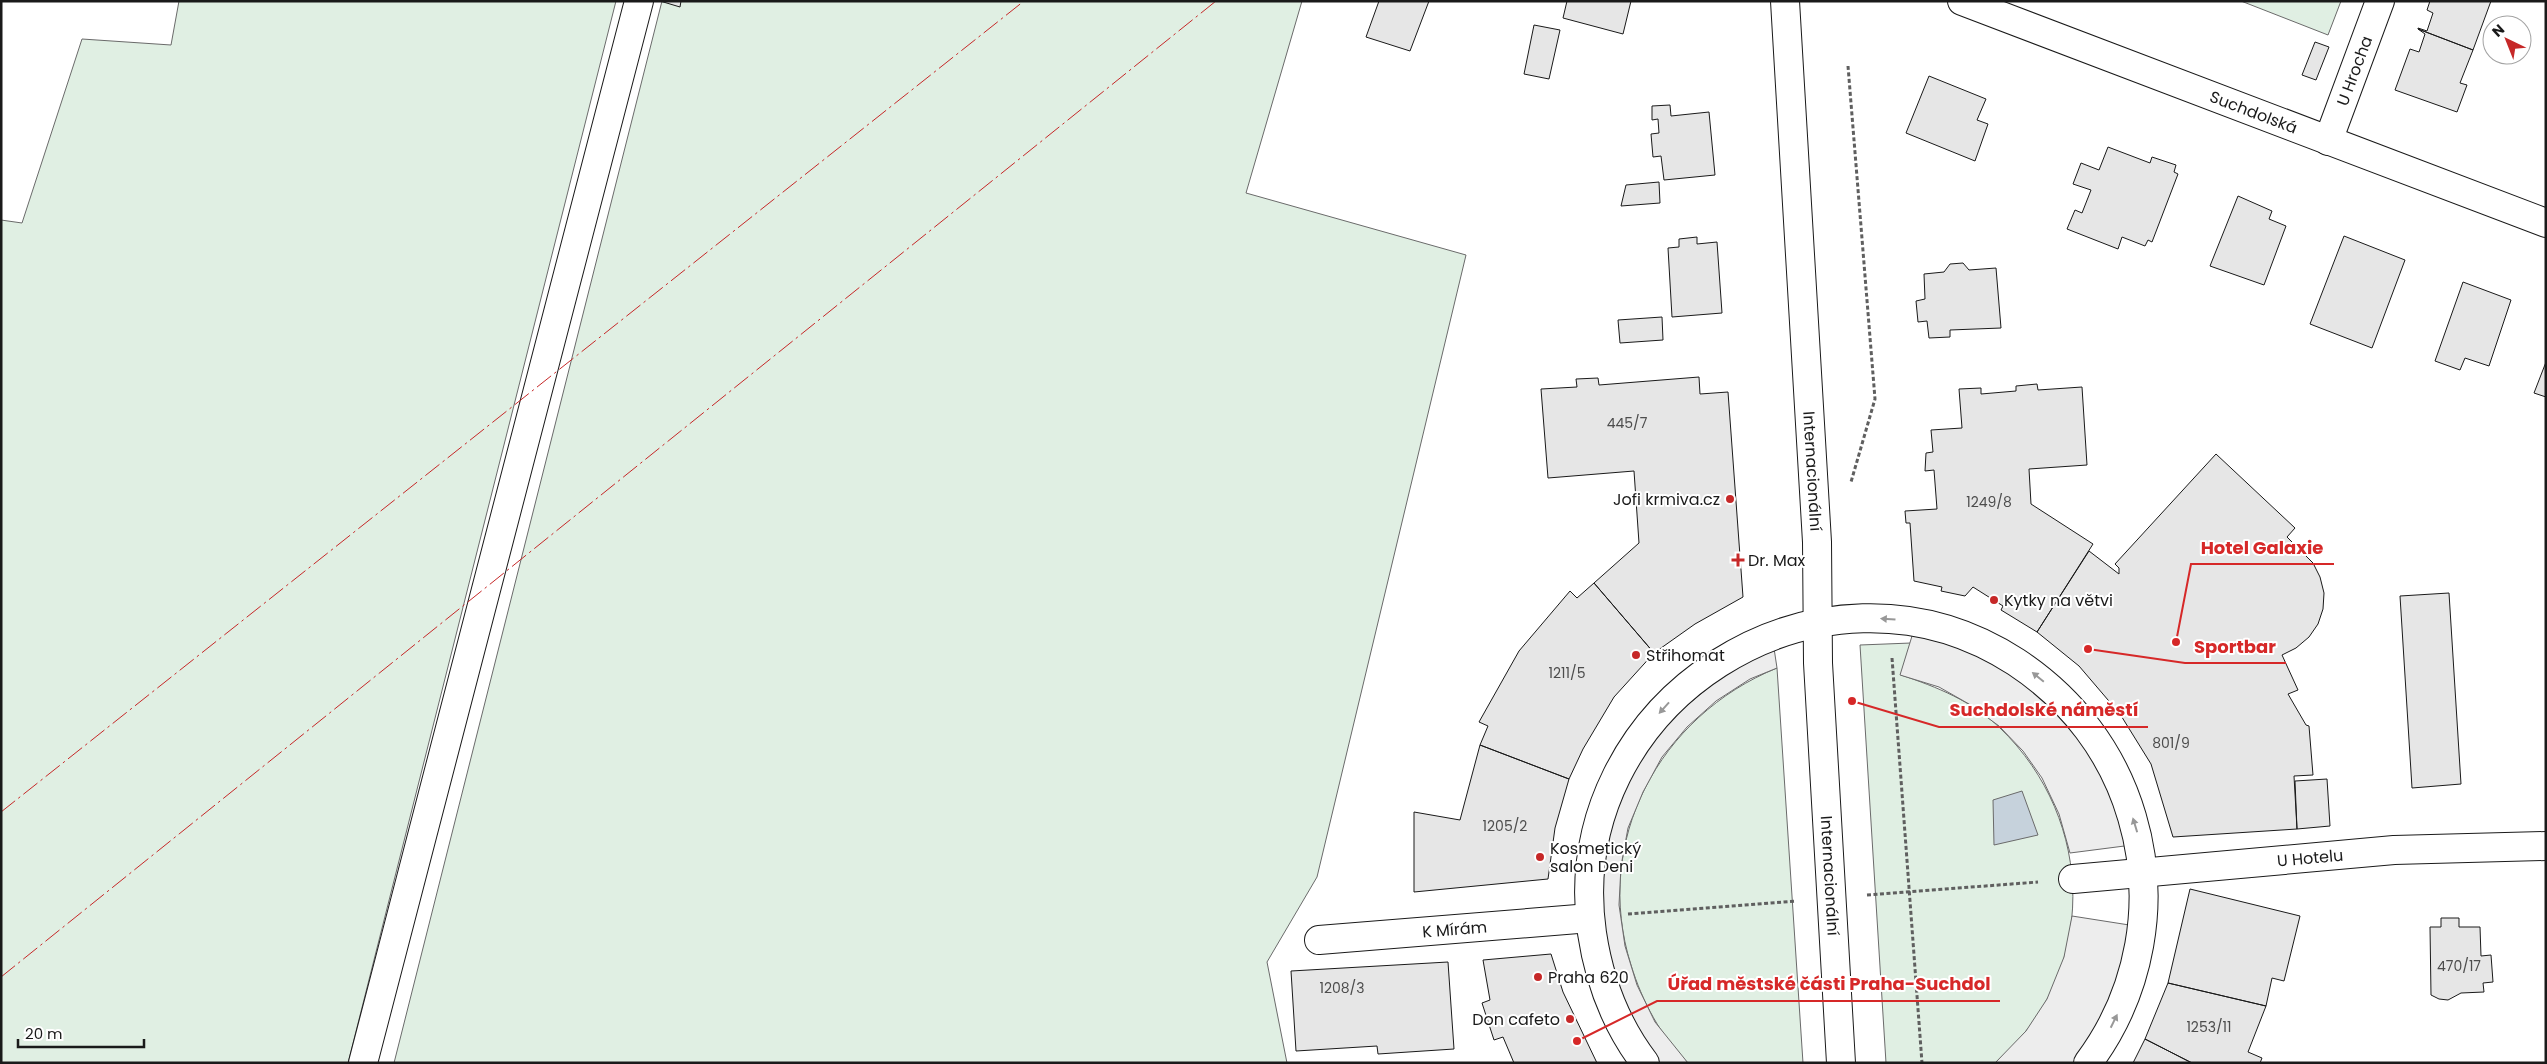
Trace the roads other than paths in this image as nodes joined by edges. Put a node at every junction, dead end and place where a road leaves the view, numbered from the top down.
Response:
1 (639, 1) edge
2 (1785, 1) edge
3 (1962, 1) edge
4 (2380, 1) edge
5 (2328, 141) junction
6 (2546, 223) edge
7 (1818, 622) junction
8 (2546, 846) edge
9 (2143, 873) junction
10 (2073, 879) dead end
11 (1590, 918) junction
12 (1319, 940) dead end
13 (363, 1063) edge
14 (1645, 1063) edge
15 (1841, 1063) edge
16 (2088, 1063) edge

1 - 13 street
2 - 7 street, Internacionální
3 - 5 street, Suchdolská
4 - 5 street, U Hrocha
5 - 6 street, Suchdolská
9 -> 7 street
7 -> 11 street
7 - 15 street, Internacionální
8 - 9 street, U Hotelu
9 - 10 street, U Hotelu
16 -> 9 street
11 - 12 street, K Mírám
11 - 14 street

